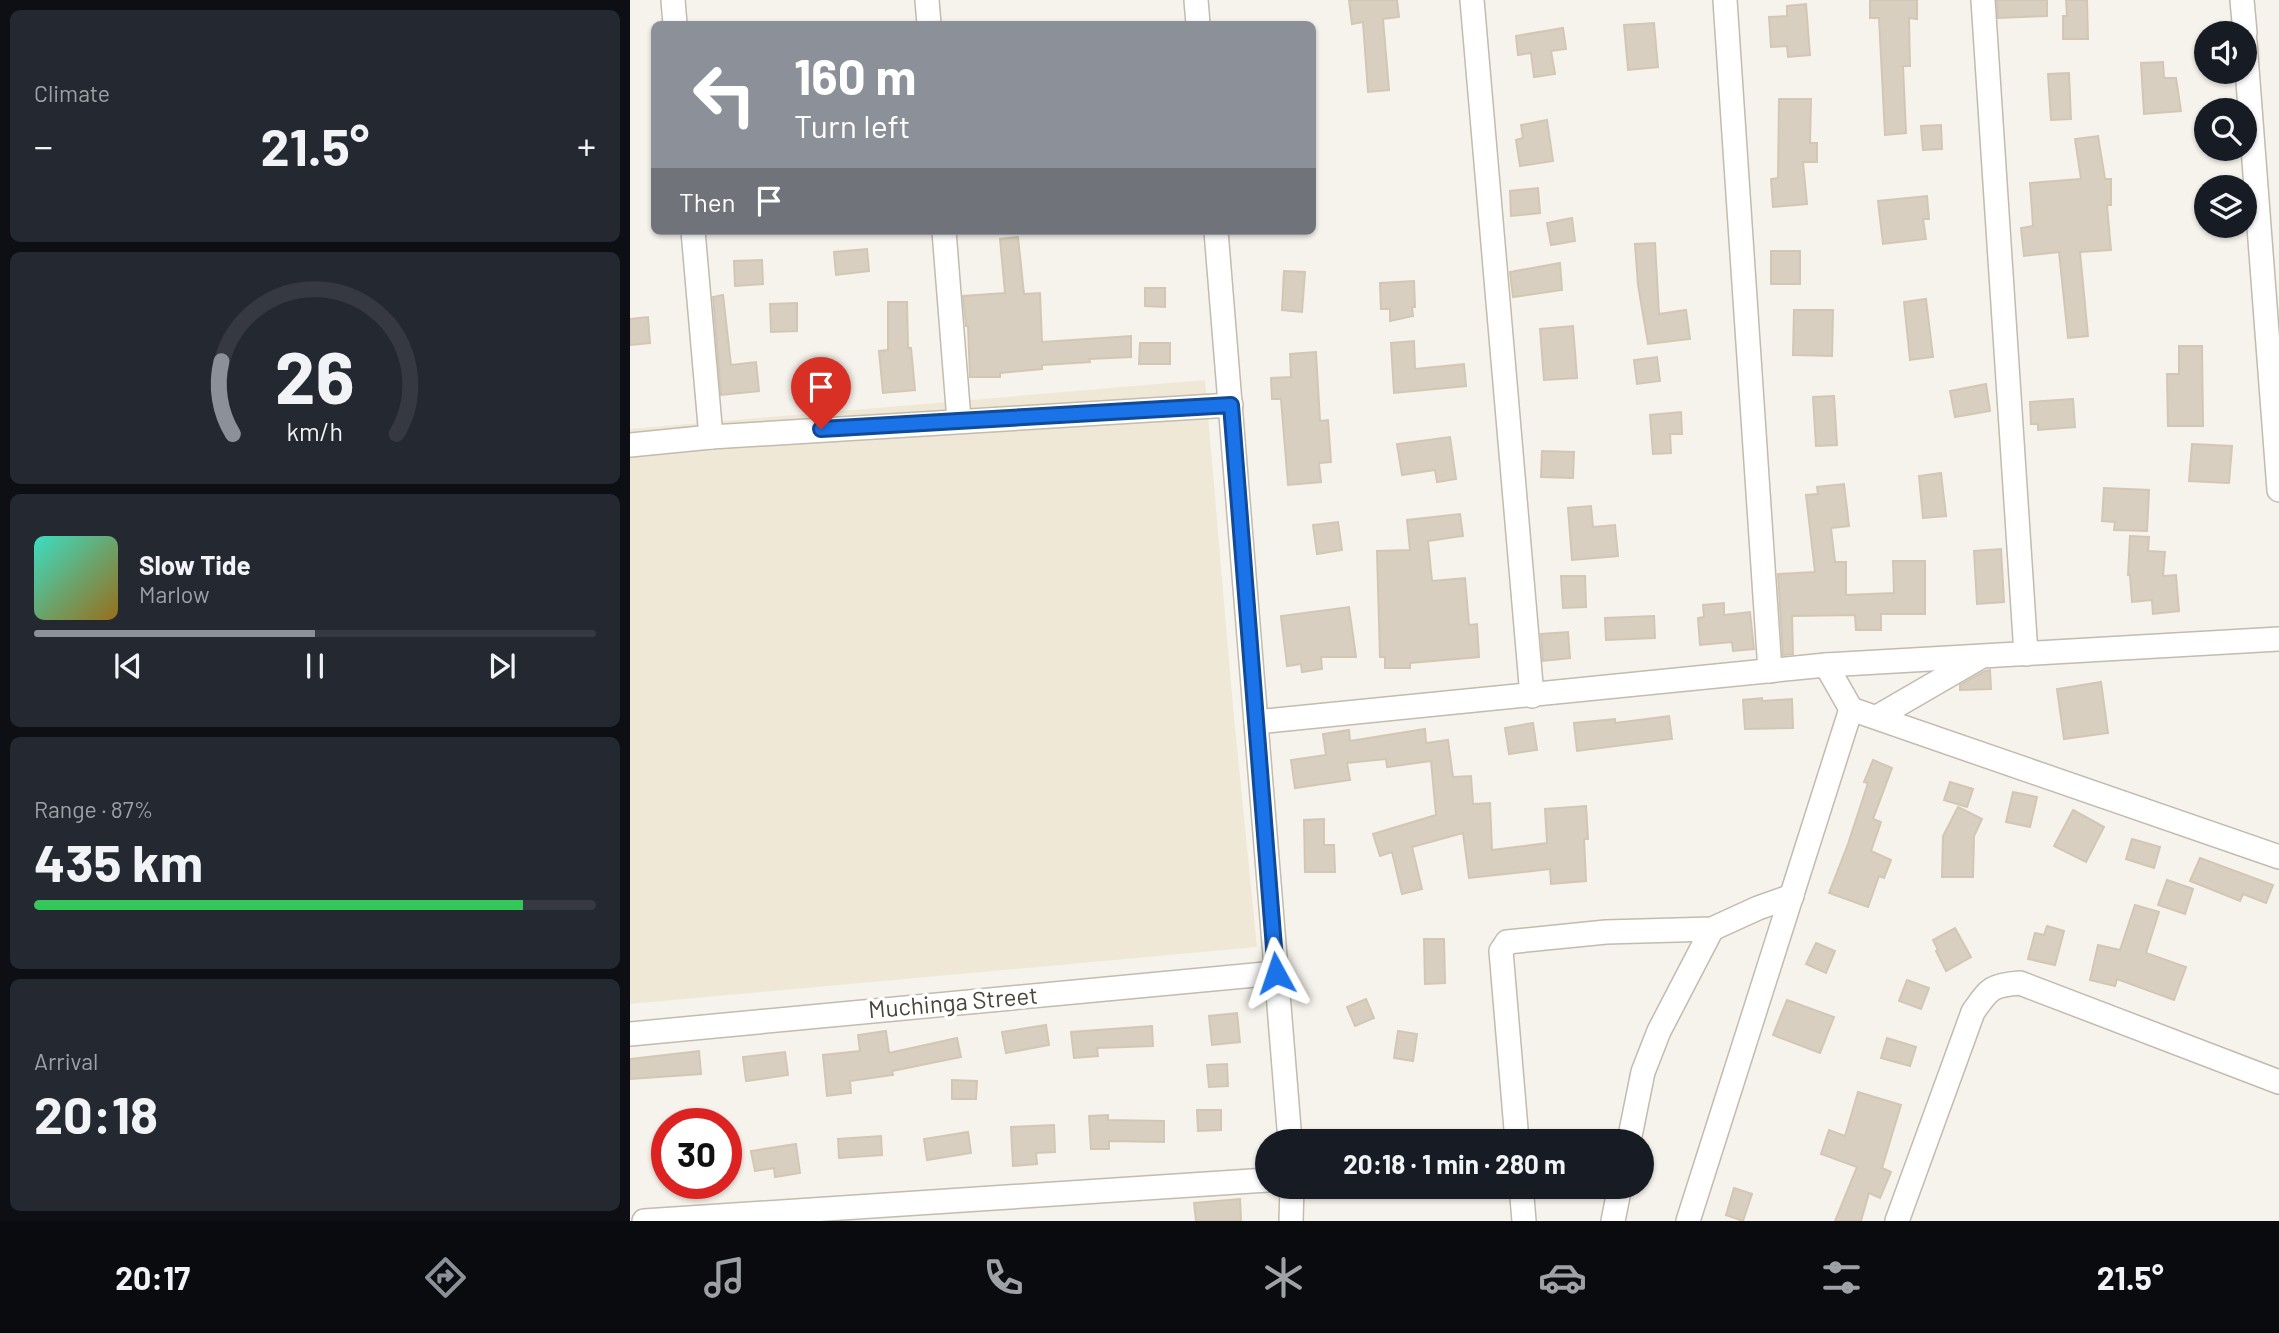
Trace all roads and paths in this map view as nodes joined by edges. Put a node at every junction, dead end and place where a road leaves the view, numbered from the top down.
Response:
1 (673, 0) edge
2 (927, 0) edge
3 (1196, 0) edge
4 (1472, 0) edge
5 (1725, 0) edge
6 (1983, 0) edge
7 (2242, 0) edge
8 (675, 21) edge
9 (929, 21) edge
10 (1198, 21) edge
11 (2244, 21) edge
12 (2248, 84) edge
13 (693, 235) edge
14 (944, 235) edge
15 (1216, 235) edge
16 (1231, 405) junction
17 (959, 420) junction
18 (711, 436) junction
19 (630, 446) edge
20 (2279, 490) edge
21 (2279, 639) edge
22 (2026, 654) junction
23 (1983, 656) junction
24 (1826, 665) junction
25 (1770, 671) junction
26 (1532, 696) junction
27 (1851, 709) junction
28 (1877, 717) junction
29 (1256, 722) junction
30 (2279, 857) edge
31 (1792, 896) junction
32 (1712, 929) junction
33 (1276, 973) junction
34 (630, 1034) edge
35 (2279, 1082) edge
36 (1289, 1129) edge
37 (1516, 1129) edge
38 (1631, 1129) edge
39 (1255, 1181) edge
40 (1292, 1199) edge
41 (1522, 1199) edge
42 (1617, 1199) edge
43 (644, 1221) edge
44 (1291, 1221) edge
45 (1524, 1221) edge
46 (1613, 1221) edge
47 (1688, 1221) edge
48 (1897, 1221) edge

1 - 8 street
2 - 9 street
3 - 10 street
4 - 26 street
5 - 25 street
6 - 22 street
7 - 11 street
12 - 20 street
13 - 18 street
14 - 17 street
15 - 16 street
16 - 17 street
16 - 29 street
17 - 18 street
18 - 19 street
21 - 22 street
22 - 23 street
23 - 24 street
23 - 28 street
24 - 25 street
24 - 27 street
25 - 26 street
26 - 29 street
27 - 28 street
27 - 31 street
28 - 30 street
29 - 33 street
31 - 32 street
31 - 47 street
32 - 37 street
32 - 38 street
33 - 34 street, Muchinga Street
33 - 36 street
35 - 48 street
39 - 43 street
40 - 44 street
41 - 45 street
42 - 46 street

